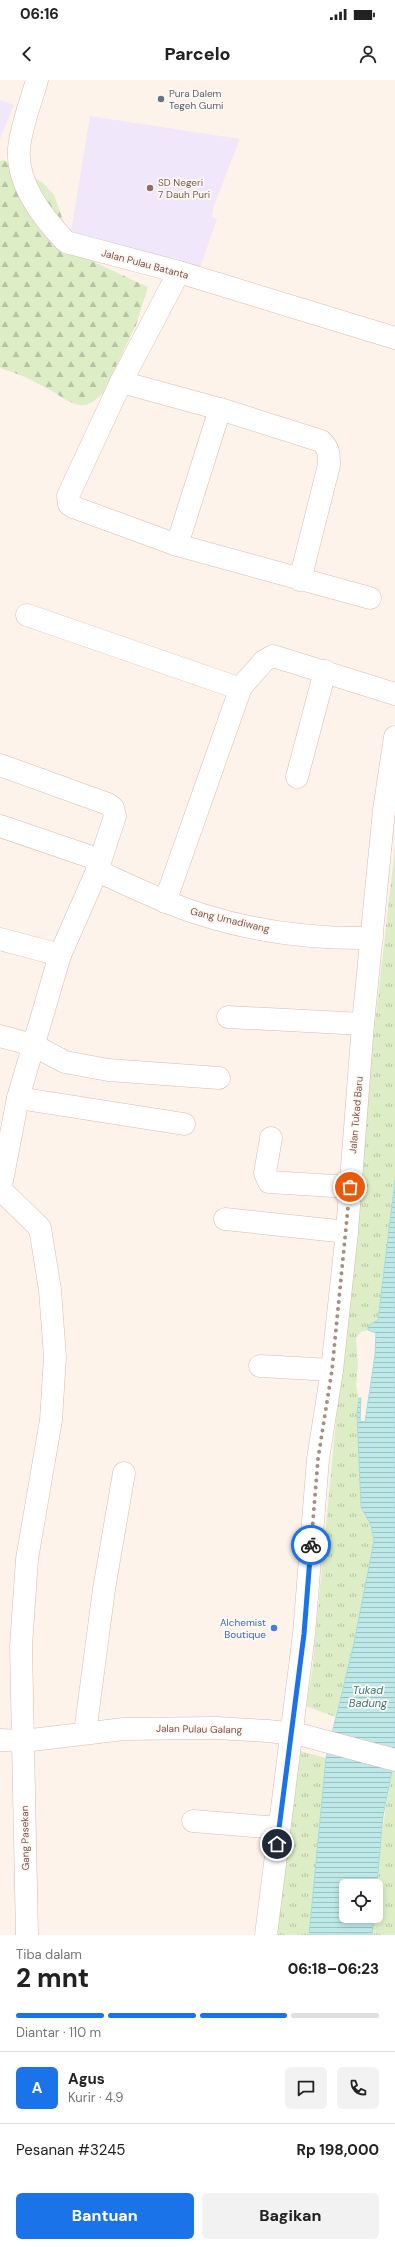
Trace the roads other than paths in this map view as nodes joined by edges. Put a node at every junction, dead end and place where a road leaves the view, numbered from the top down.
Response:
1 (37, 80) edge
2 (179, 272) junction
3 (395, 338) edge
4 (121, 382) junction
5 (220, 409) junction
6 (177, 545) junction
7 (300, 580) junction
8 (370, 598) dead end
9 (27, 615) dead end
10 (325, 671) junction
11 (241, 687) junction
12 (395, 694) edge
13 (395, 737) edge
14 (0, 764) edge
15 (297, 777) dead end
16 (0, 826) edge
17 (98, 865) junction
18 (165, 902) junction
19 (372, 938) junction
20 (0, 939) edge
21 (60, 955) junction
22 (228, 1017) dead end
23 (363, 1024) junction
24 (0, 1036) edge
25 (33, 1045) junction
26 (219, 1078) dead end
27 (11, 1107) edge
28 (184, 1124) dead end
29 (271, 1138) dead end
30 (350, 1187) junction
31 (0, 1190) edge
32 (225, 1219) dead end
33 (347, 1232) junction
34 (260, 1366) dead end
35 (332, 1370) junction
36 (124, 1473) dead end
37 (85, 1733) junction
38 (296, 1734) junction
39 (0, 1740) edge
40 (23, 1741) junction
41 (395, 1760) edge
42 (193, 1822) dead end
43 (279, 1828) junction
44 (27, 1935) edge
45 (266, 1935) edge

1 - 2 street, Jalan Pulau Batanta
2 - 3 street, Jalan Pulau Batanta
2 - 4 street
4 - 5 street
4 - 6 street
5 - 6 street
5 - 7 street
6 - 7 street
7 - 8 street
9 - 11 street
10 - 11 street
10 - 12 street
10 - 15 street
11 - 18 street
13 - 19 street, Jalan Tukad Baru
14 - 17 street
16 - 17 street, Gang Umadiwang
17 - 18 street, Gang Umadiwang
17 - 21 street
18 - 19 street, Gang Umadiwang
19 - 23 street, Jalan Tukad Baru
20 - 21 street
21 - 25 street
22 - 23 street
23 - 30 street, Jalan Tukad Baru
24 - 25 street
25 - 26 street
25 - 27 street
27 - 28 street
27 - 31 street
29 - 30 street
30 - 33 street, Jalan Tukad Baru
31 - 40 street, Gang Pasekan
32 - 33 street
33 - 35 street, Jalan Tukad Baru
34 - 35 street
35 - 38 street, Jalan Tukad Baru
36 - 37 street
37 - 38 street, Jalan Pulau Galang
37 - 40 street, Jalan Pulau Galang
38 - 41 street, Jalan Pulau Galang
38 - 43 street, Jalan Tukad Baru
39 - 40 street, Jalan Pulau Galang
40 - 44 street, Gang Pasekan
42 - 43 street
43 - 45 street, Jalan Tukad Baru

